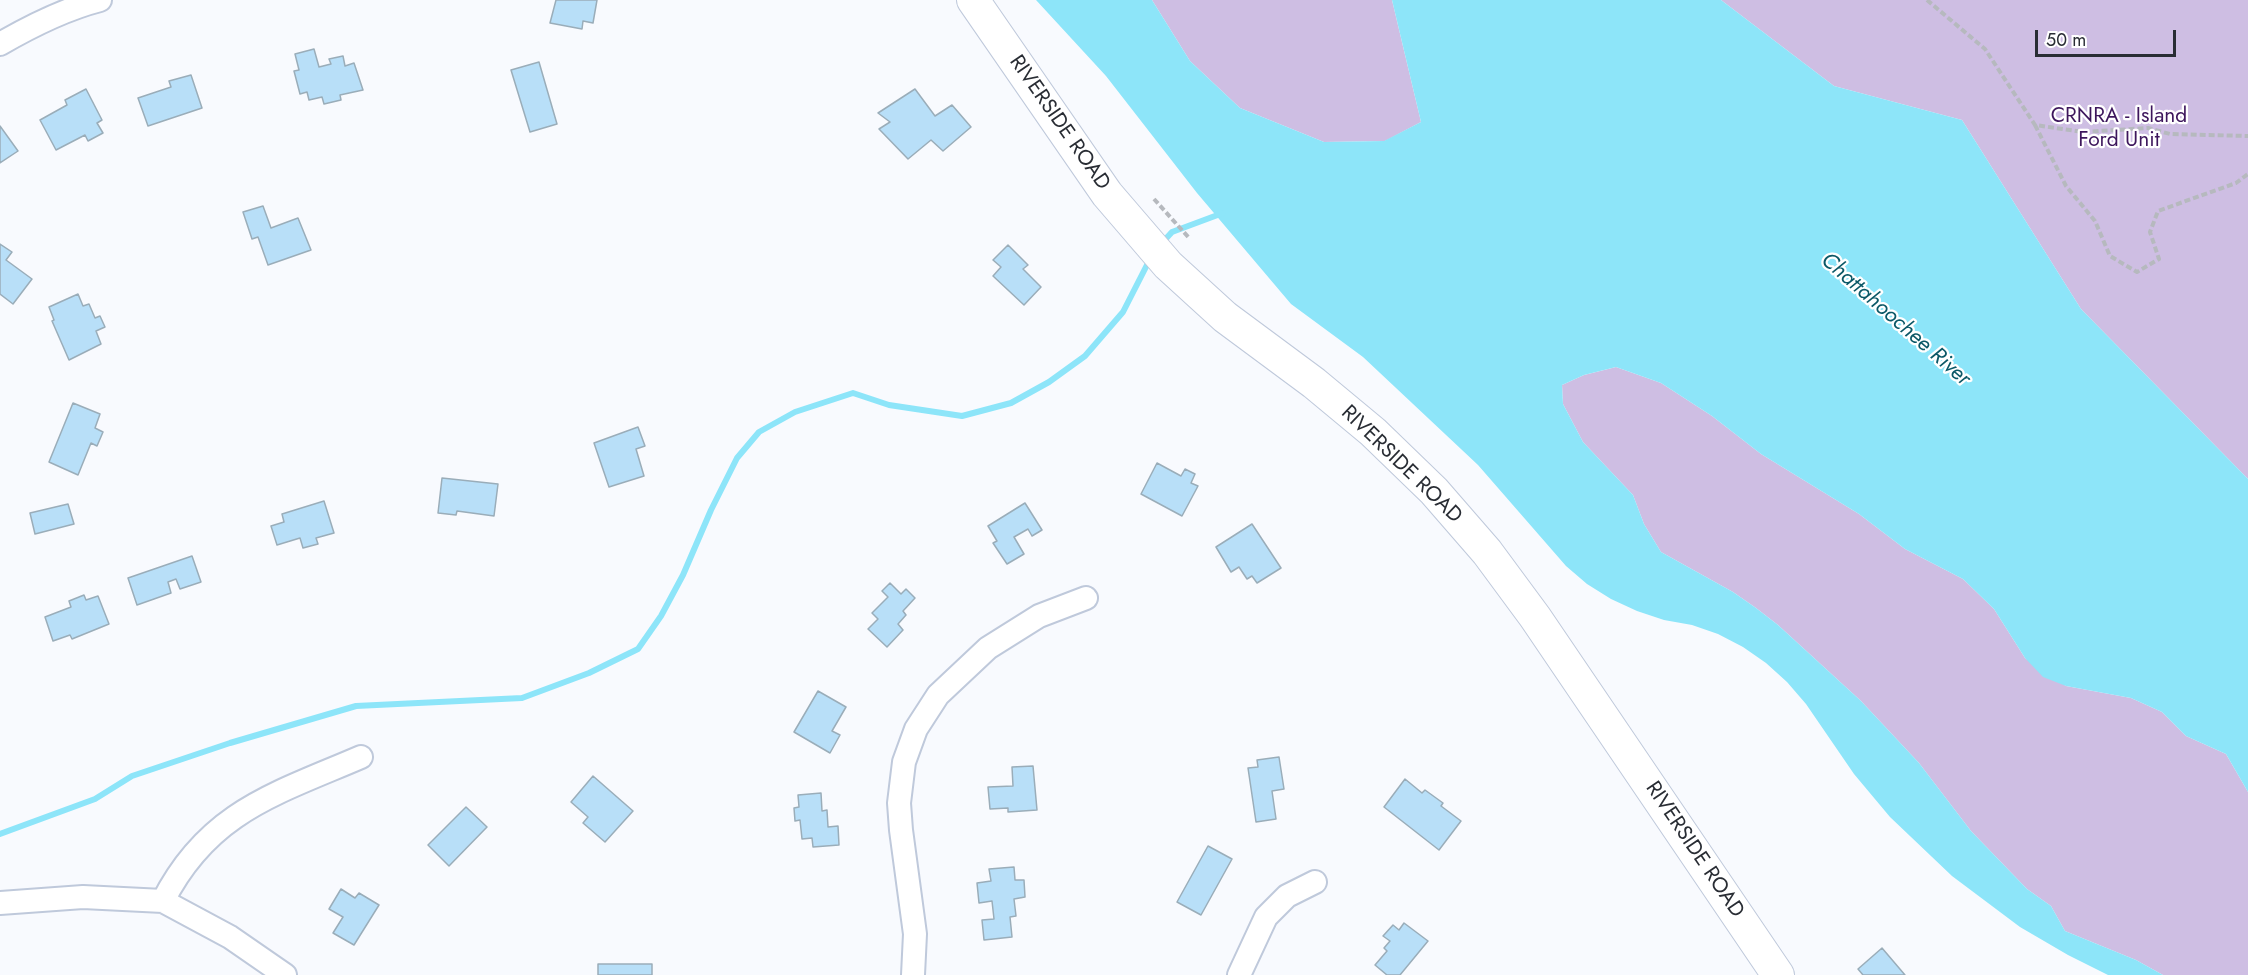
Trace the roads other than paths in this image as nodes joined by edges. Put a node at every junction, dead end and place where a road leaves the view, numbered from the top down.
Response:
1 (100, 0) edge
2 (973, 0) edge
3 (0, 44) edge
4 (1086, 598) dead end
5 (361, 757) dead end
6 (1315, 882) dead end
7 (163, 902) junction
8 (0, 903) edge
9 (285, 975) edge
10 (913, 975) edge
11 (1239, 975) edge
12 (1778, 975) edge

1 - 3 street
2 - 12 street, RIVERSIDE ROAD
4 - 10 street
5 - 7 street
6 - 11 street
7 - 8 street
7 - 9 street

